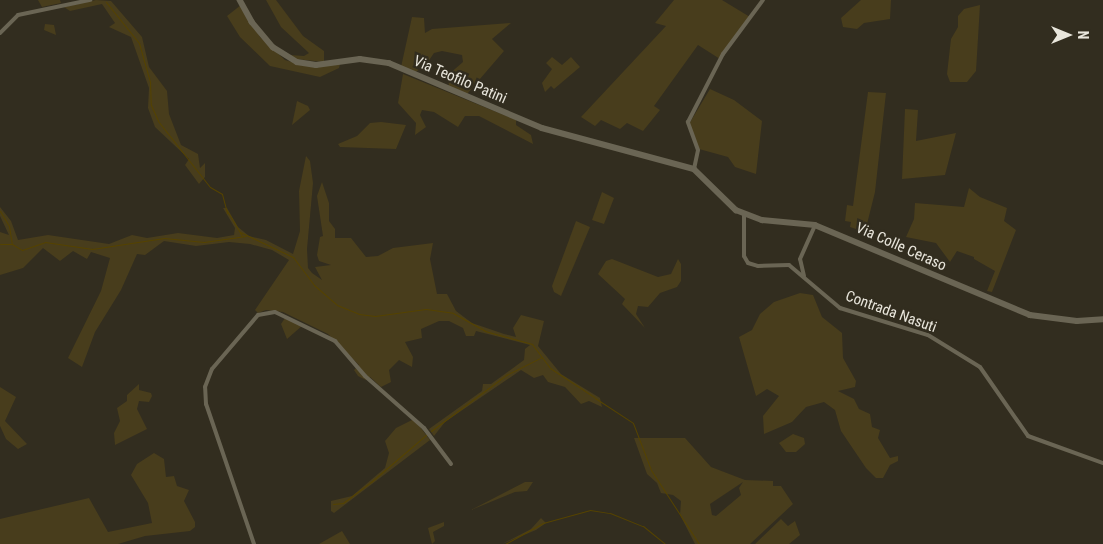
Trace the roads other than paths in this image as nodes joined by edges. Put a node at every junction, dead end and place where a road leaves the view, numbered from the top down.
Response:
1 (90, 0) edge
2 (240, 0) edge
3 (763, 0) edge
4 (0, 33) edge
5 (694, 169) junction
6 (701, 173) joint
7 (744, 213) junction
8 (815, 226) junction
9 (805, 278) junction
10 (1103, 319) edge
11 (1103, 463) edge
12 (451, 464) dead end
13 (254, 544) edge

1 - 4 street
2 - 5 street, Via Teofilo Patini
3 - 5 street
5 - 6 street, Via Teofilo Patini
6 - 7 street, Via Colle Ceraso
7 - 8 street, Via Colle Ceraso
7 - 9 street, Contrada Nasuti
8 - 9 street
8 - 10 street, Via Colle Ceraso
9 - 11 street, Contrada Nasuti
12 - 13 street

